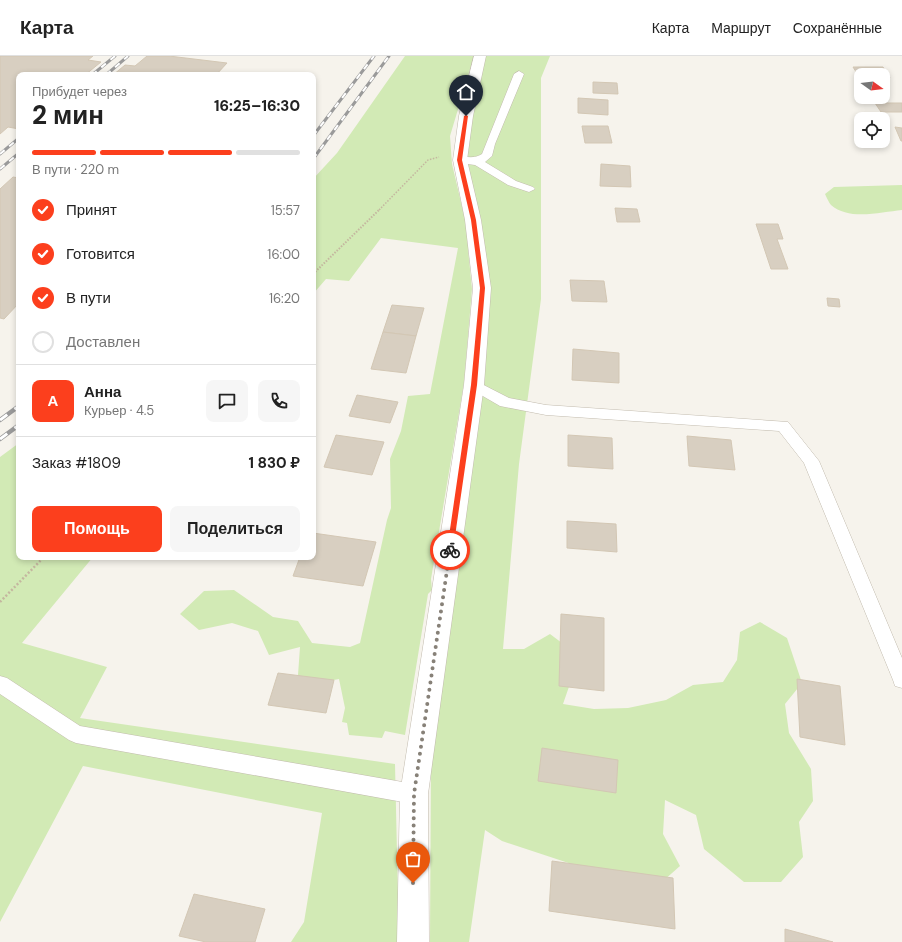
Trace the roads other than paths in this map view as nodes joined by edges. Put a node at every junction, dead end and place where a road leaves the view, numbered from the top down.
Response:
1 (480, 56) edge
2 (519, 74) dead end
3 (469, 161) junction
4 (529, 189) dead end
5 (474, 385) junction
6 (902, 680) edge
7 (0, 684) edge
8 (414, 794) junction
9 (413, 942) edge

1 - 3 street
2 - 3 lane
3 - 4 lane
3 - 5 street
5 - 6 lane
5 - 8 street
7 - 8 lane
8 - 9 street

